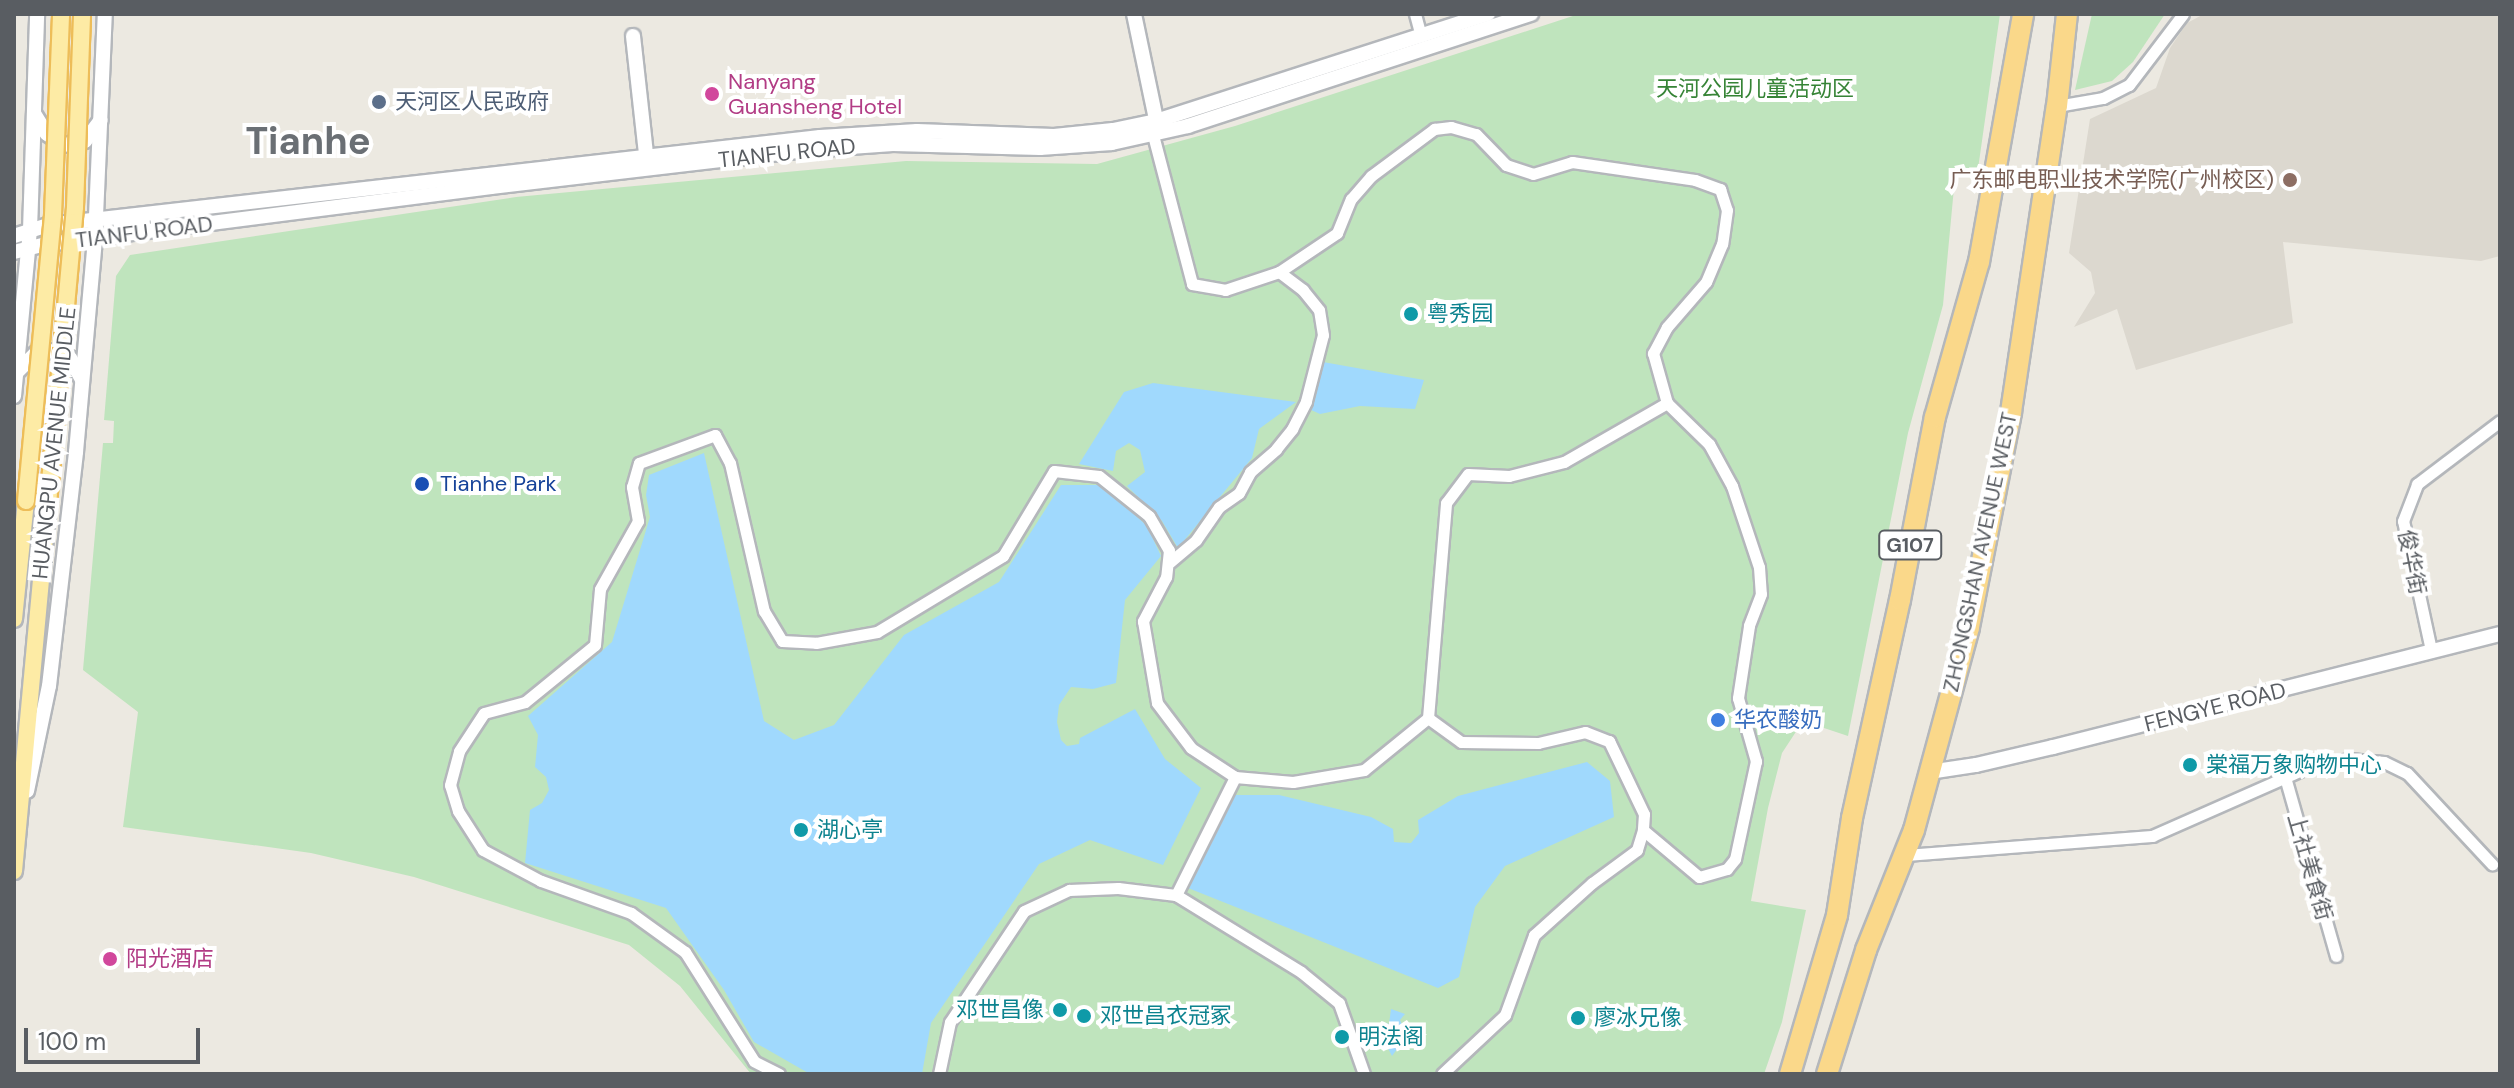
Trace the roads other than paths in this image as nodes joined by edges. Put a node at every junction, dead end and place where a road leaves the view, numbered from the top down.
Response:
1 (37, 14) edge
2 (61, 14) edge
3 (82, 14) edge
4 (105, 14) edge
5 (1134, 14) edge
6 (1415, 14) edge
7 (1488, 14) edge
8 (1531, 14) edge
9 (2023, 14) edge
10 (2067, 14) edge
11 (2183, 14) edge
12 (633, 36) dead end
13 (1421, 36) junction
14 (2057, 106) junction
15 (35, 114) junction
16 (102, 117) junction
17 (1156, 130) junction
18 (647, 162) junction
19 (97, 219) junction
20 (30, 230) junction
21 (14, 236) edge
22 (95, 239) junction
23 (21, 249) edge
24 (1279, 272) junction
25 (14, 314) edge
26 (20, 333) junction
27 (16, 373) junction
28 (82, 380) junction
29 (14, 396) edge
30 (1667, 403) junction
31 (2500, 421) edge
32 (1170, 562) junction
33 (14, 619) edge
34 (2500, 634) edge
35 (2431, 650) junction
36 (1428, 718) junction
37 (1929, 772) junction
38 (1235, 777) junction
39 (2285, 777) junction
40 (21, 815) junction
41 (1643, 830) junction
42 (1905, 855) junction
43 (2492, 864) dead end
44 (14, 871) edge
45 (1176, 895) junction
46 (2336, 956) dead end
47 (779, 1074) edge
48 (939, 1074) edge
49 (1364, 1074) edge
50 (1442, 1074) edge
51 (1790, 1074) edge
52 (1827, 1074) edge

1 - 15 main road
2 - 33 main road, HUANGPU AVENUE MIDDLE, bridge
3 - 40 main road, HUANGPU AVENUE MIDDLE, bridge
4 - 16 main road
5 - 17 main road
6 - 13 street
7 - 13 main road, TIANFU ROAD
8 - 17 main road, TIANFU ROAD
9 - 51 highway, G107
10 - 14 highway, ZHONGSHAN AVENUE WEST
11 - 14 street
12 - 18 main road
13 - 17 main road, TIANFU ROAD
14 - 37 highway, ZHONGSHAN AVENUE WEST
15 - 16 main road
15 - 20 main road
16 - 19 main road
17 - 18 main road, TIANFU ROAD
17 - 24 street
18 - 19 main road, TIANFU ROAD
18 - 22 main road, TIANFU ROAD
19 - 20 main road, TIANFU ROAD
19 - 22 main road
20 - 21 main road, TIANFU ROAD
20 - 23 main road
22 - 23 main road, TIANFU ROAD
22 - 28 main road
23 - 26 main road
24 - 30 street
24 - 32 street
25 - 26 main road
26 - 27 main road
27 - 28 main road
27 - 29 main road
28 - 40 main road
30 - 36 street
30 - 41 street
31 - 35 street, 俊华街
32 - 38 street
32 - 47 street
34 - 35 main road, FENGYE ROAD
35 - 37 main road, FENGYE ROAD
36 - 38 street
36 - 41 street
37 - 42 highway, ZHONGSHAN AVENUE WEST
38 - 45 street
39 - 42 street
39 - 43 street
39 - 46 street, 上社美食街
40 - 44 main road, HUANGPU AVENUE MIDDLE
41 - 50 street
42 - 52 highway, ZHONGSHAN AVENUE WEST
45 - 48 street
45 - 49 street

